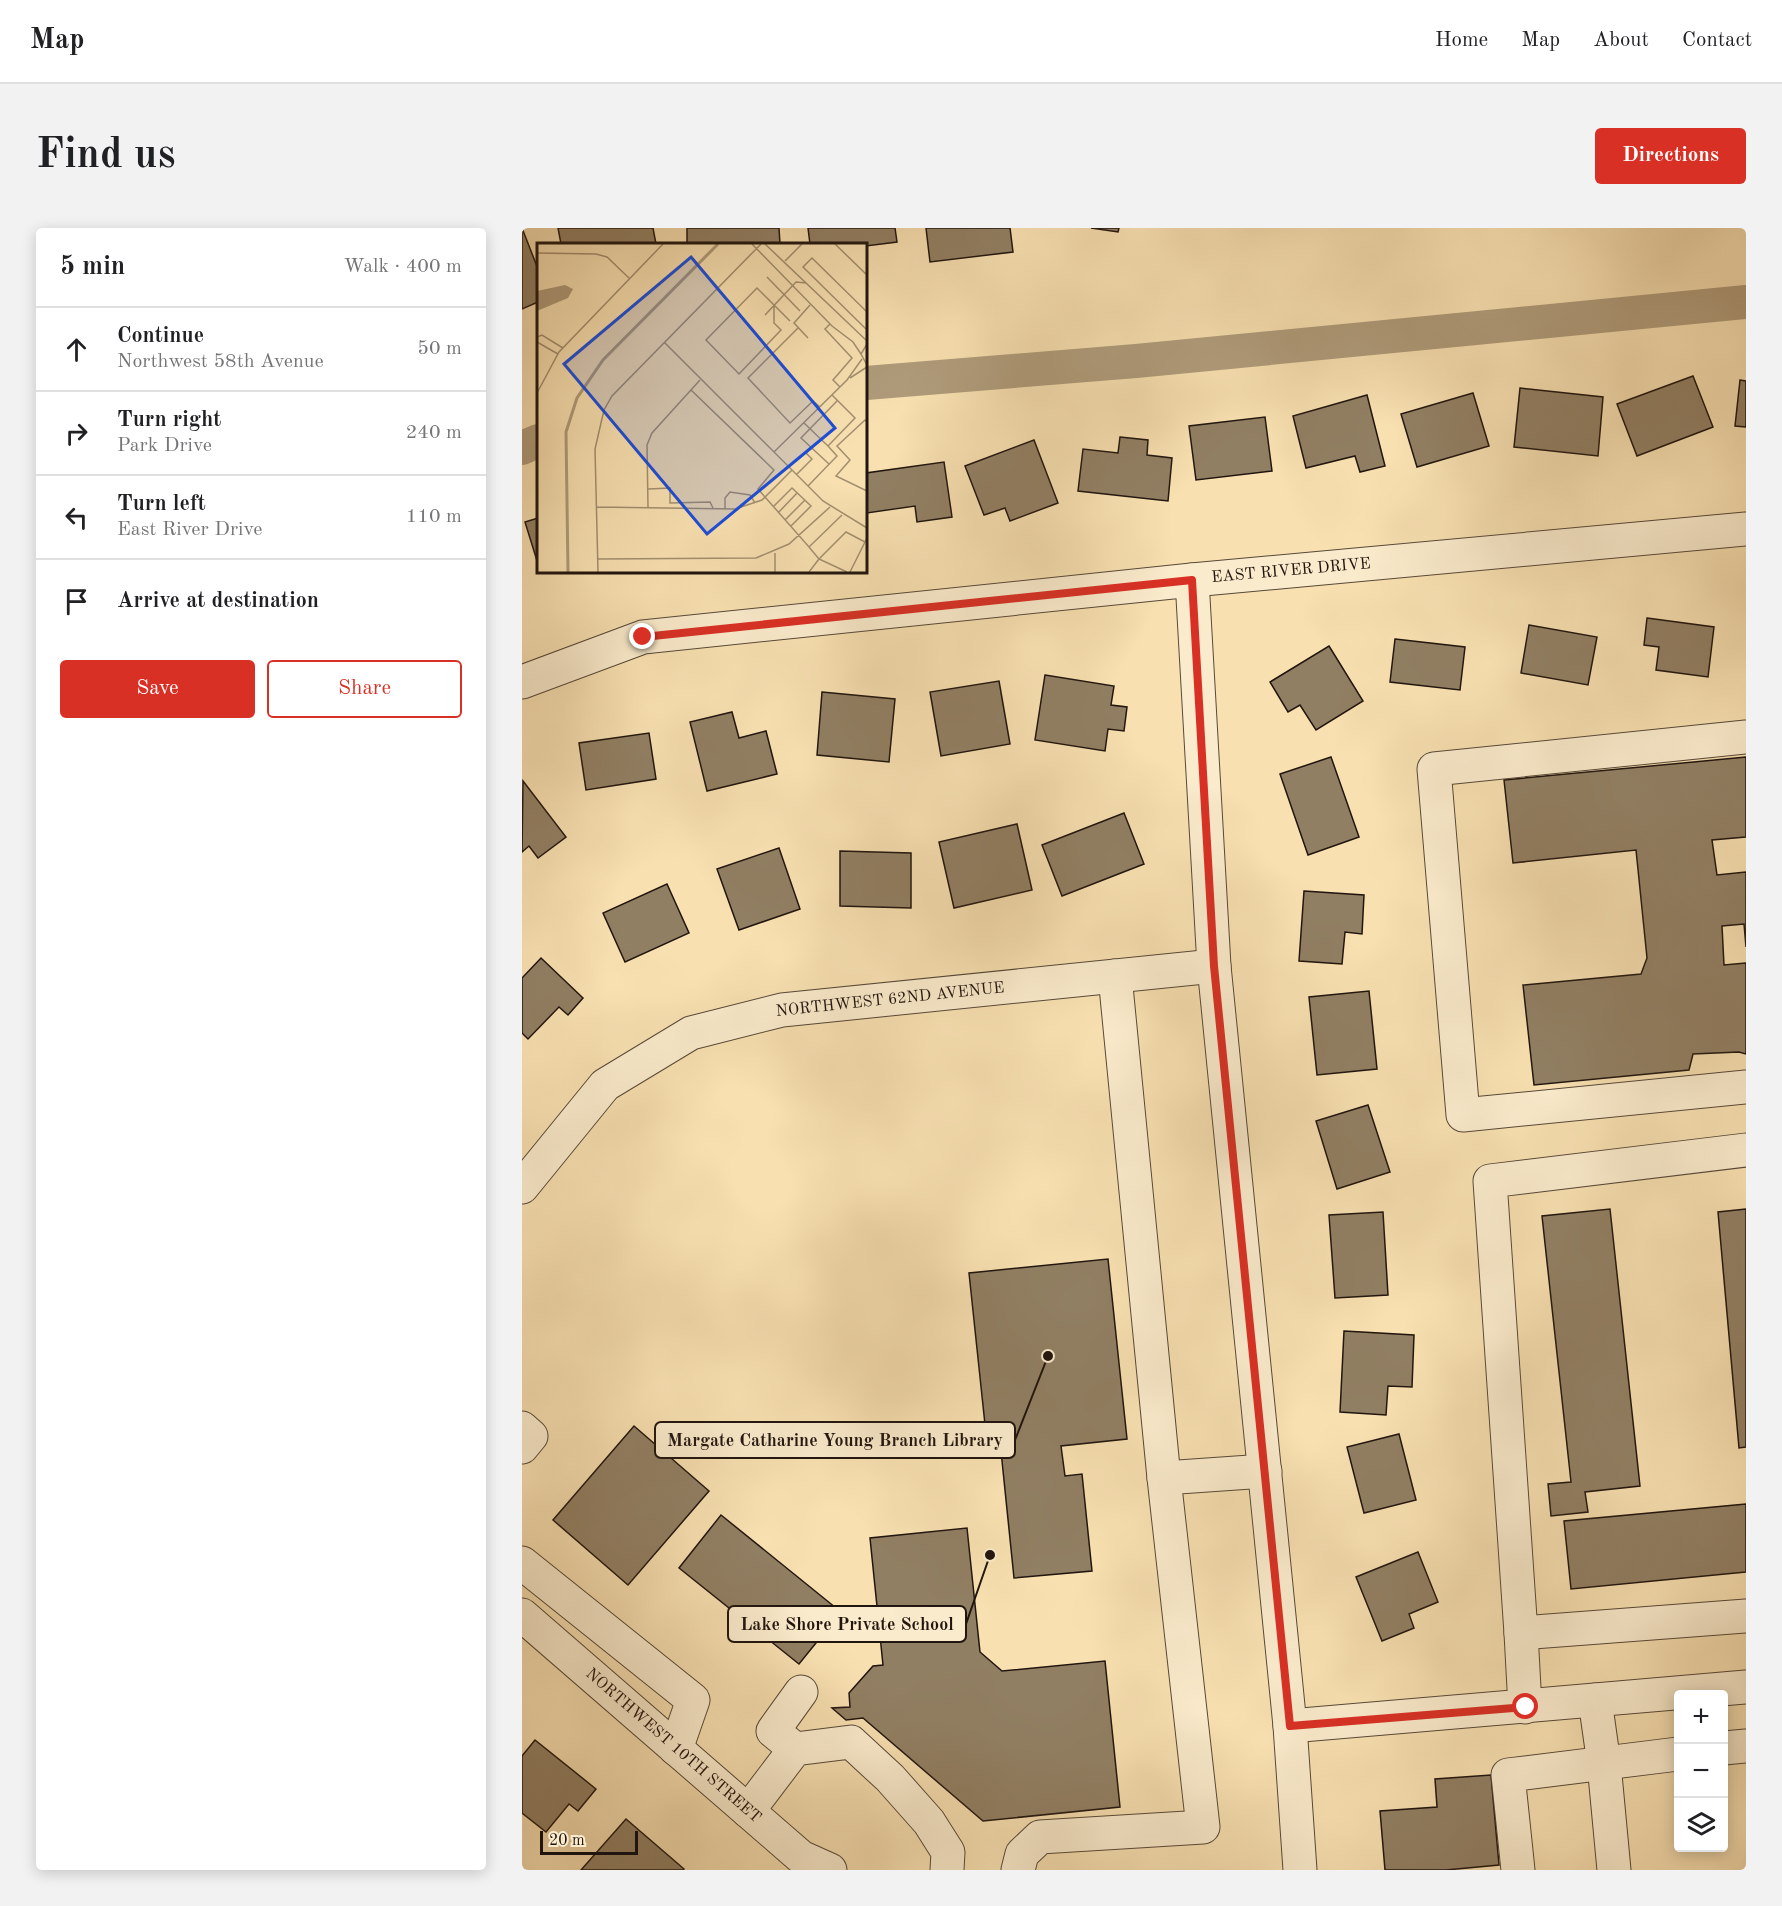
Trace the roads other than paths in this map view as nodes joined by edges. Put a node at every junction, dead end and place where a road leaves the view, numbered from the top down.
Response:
1 (1746, 529) edge
2 (1192, 580) junction
3 (522, 682) edge
4 (1746, 737) edge
5 (1214, 966) junction
6 (1115, 976) junction
7 (1746, 1087) edge
8 (1746, 1150) edge
9 (522, 1187) edge
10 (522, 1428) edge
11 (522, 1447) edge
12 (1265, 1471) junction
13 (1164, 1478) junction
14 (522, 1563) edge
15 (522, 1615) edge
16 (1746, 1616) edge
17 (1521, 1633) junction
18 (1746, 1688) edge
19 (801, 1692) dead end
20 (1595, 1700) junction
21 (1526, 1707) junction
22 (1290, 1726) junction
23 (1746, 1746) edge
24 (1728, 1748) edge
25 (676, 1749) junction
26 (795, 1749) junction
27 (1674, 1755) edge
28 (1604, 1764) junction
29 (748, 1811) junction
30 (830, 1870) edge
31 (947, 1870) edge
32 (1018, 1870) edge
33 (1300, 1870) edge
34 (1518, 1870) edge
35 (1614, 1870) edge

1 - 2 street, EAST RIVER DRIVE
2 - 3 street, EAST RIVER DRIVE
2 - 5 street
4 - 7 street
5 - 6 street, NORTHWEST 62ND AVENUE
5 - 12 street
6 - 9 street, NORTHWEST 62ND AVENUE
6 - 13 street
8 - 17 street
10 - 11 street
12 - 13 street
12 - 22 street
13 - 32 street
14 - 25 street
15 - 25 street, NORTHWEST 10TH STREET
16 - 17 street
17 - 21 street
18 - 20 street
19 - 26 street
20 - 21 street
20 - 28 street
21 - 22 street
22 - 33 street
23 - 24 street
25 - 29 street, NORTHWEST 10TH STREET
26 - 29 street
26 - 31 street
27 - 28 street
28 - 34 street
28 - 35 street
29 - 30 street, NORTHWEST 10TH STREET

